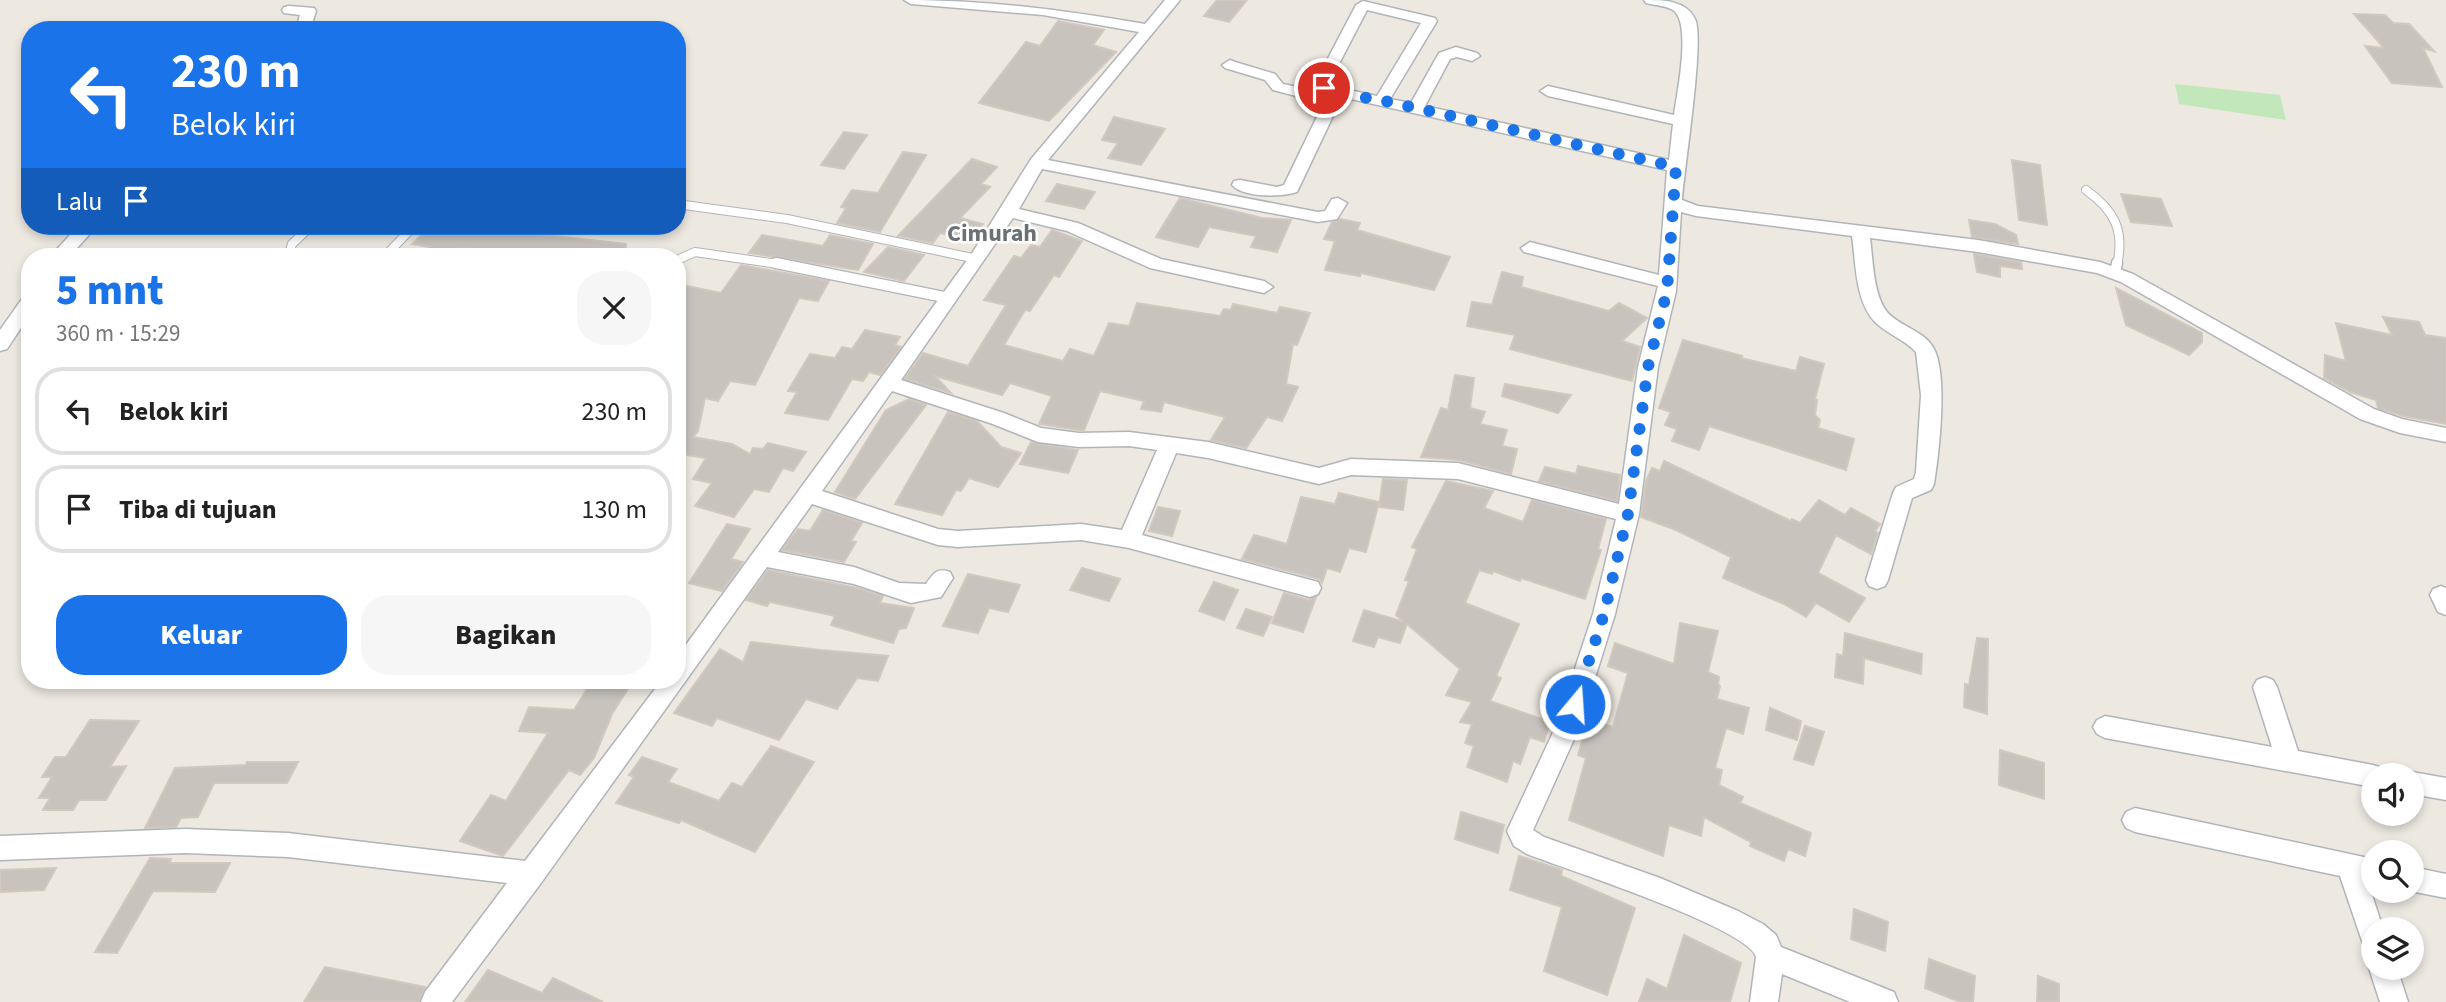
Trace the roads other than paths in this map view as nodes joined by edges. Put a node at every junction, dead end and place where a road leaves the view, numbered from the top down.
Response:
1 (911, 0) edge
2 (1173, 0) edge
3 (1651, 0) edge
4 (1364, 3) edge
5 (1682, 4) edge
6 (289, 10) dead end
7 (306, 21) edge
8 (1148, 29) junction
9 (1472, 56) dead end
10 (1230, 65) dead end
11 (1329, 90) junction
12 (1548, 91) dead end
13 (1381, 100) junction
14 (1416, 108) junction
15 (1682, 121) junction
16 (1037, 163) junction
17 (1676, 167) junction
18 (1240, 185) dead end
19 (2086, 190) dead end
20 (1338, 203) dead end
21 (1673, 203) junction
22 (686, 205) edge
23 (1009, 212) junction
24 (1860, 230) junction
25 (80, 235) edge
26 (405, 235) edge
27 (68, 248) edge
28 (393, 248) edge
29 (1530, 248) dead end
30 (686, 254) edge
31 (977, 259) junction
32 (2115, 273) junction
33 (1668, 283) junction
34 (1264, 287) dead end
35 (949, 298) junction
36 (21, 313) edge
37 (0, 344) edge
38 (889, 383) junction
39 (2446, 435) edge
40 (1169, 446) junction
41 (806, 494) junction
42 (1628, 514) junction
43 (1129, 540) junction
44 (761, 557) junction
45 (942, 578) dead end
46 (1877, 580) dead end
47 (1310, 588) dead end
48 (686, 663) edge
49 (2265, 687) dead end
50 (668, 689) edge
51 (2105, 727) dead end
52 (2289, 761) junction
53 (2361, 774) edge
54 (2424, 785) edge
55 (2446, 789) edge
56 (2135, 820) dead end
57 (0, 848) edge
58 (2361, 868) edge
59 (532, 874) junction
60 (2424, 881) edge
61 (2446, 886) edge
62 (1770, 956) junction
63 (2387, 980) edge
64 (435, 1002) edge
65 (1764, 1002) edge
66 (1884, 1002) edge
67 (2395, 1002) edge

1 - 8 street
2 - 8 street
3 - 5 street
4 - 11 street
4 - 13 street
5 - 15 street
6 - 7 street
8 - 16 street
9 - 14 street
10 - 11 street
11 - 13 street
11 - 18 street
12 - 15 street
13 - 14 street
14 - 17 street
15 - 17 street
16 - 20 street
16 - 23 street
17 - 21 street
19 - 32 lane
21 - 24 street
21 - 33 street
22 - 31 lane
23 - 31 street
23 - 34 street
24 - 32 street
24 - 46 street
25 - 27 street
26 - 28 lane
29 - 33 street
30 - 35 lane
31 - 35 street
32 - 39 street
33 - 42 street
35 - 38 street
36 - 37 street
38 - 40 street
38 - 41 street
40 - 42 street
40 - 43 street
41 - 43 street
41 - 44 street
42 - 62 street
43 - 47 street
44 - 45 street
44 - 48 street
49 - 52 street
50 - 59 street
51 - 52 street
52 - 53 street
54 - 55 street
56 - 58 street
57 - 59 street
59 - 64 street
60 - 61 street
62 - 65 street
62 - 66 street
63 - 67 street

